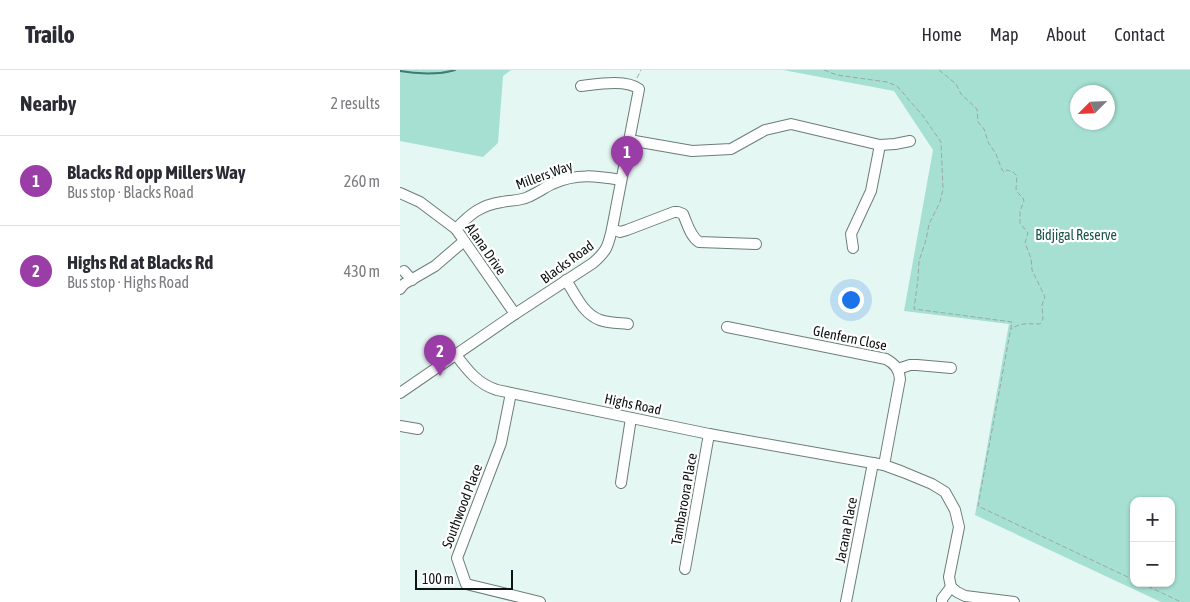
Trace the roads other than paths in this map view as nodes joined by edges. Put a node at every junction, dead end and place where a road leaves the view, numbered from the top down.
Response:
1 (581, 86) dead end
2 (629, 140) junction
3 (910, 141) dead end
4 (880, 145) junction
5 (621, 180) junction
6 (400, 193) edge
7 (456, 229) junction
8 (612, 229) junction
9 (464, 241) junction
10 (756, 244) dead end
11 (852, 248) dead end
12 (404, 271) dead end
13 (412, 280) junction
14 (566, 280) junction
15 (400, 289) edge
16 (515, 314) junction
17 (628, 324) dead end
18 (727, 327) dead end
19 (456, 355) junction
20 (951, 368) dead end
21 (898, 369) junction
22 (400, 393) edge
23 (511, 393) junction
24 (631, 418) junction
25 (400, 426) edge
26 (418, 429) dead end
27 (709, 434) junction
28 (873, 463) junction
29 (884, 465) junction
30 (621, 483) dead end
31 (685, 569) dead end
32 (951, 587) junction
33 (540, 602) edge
34 (846, 602) edge
35 (942, 602) edge
36 (1014, 602) edge

1 - 2 street, Blacks Road
2 - 4 street
2 - 5 street, Blacks Road
3 - 4 street
4 - 11 street
5 - 7 street, Millers Way
5 - 8 street, Blacks Road
6 - 7 street, Alana Drive
7 - 9 street, Alana Drive
8 - 10 street
8 - 14 street, Blacks Road
9 - 13 street
9 - 16 street, Alana Drive
12 - 13 street
13 - 15 street
14 - 16 street, Blacks Road
14 - 17 street
16 - 19 street, Blacks Road
18 - 21 street, Glenfern Close
19 - 22 street
19 - 23 street, Highs Road
20 - 21 street
21 - 29 street, Glenfern Close
23 - 24 street, Highs Road
23 - 33 street, Southwood Place
24 - 27 street, Highs Road
24 - 30 street
25 - 26 street
27 - 28 street, Highs Road
27 - 31 street, Tambaroora Place
28 - 29 street, Highs Road
28 - 34 street, Jacana Place
29 - 32 street, Highs Road
32 - 35 street
32 - 36 street

